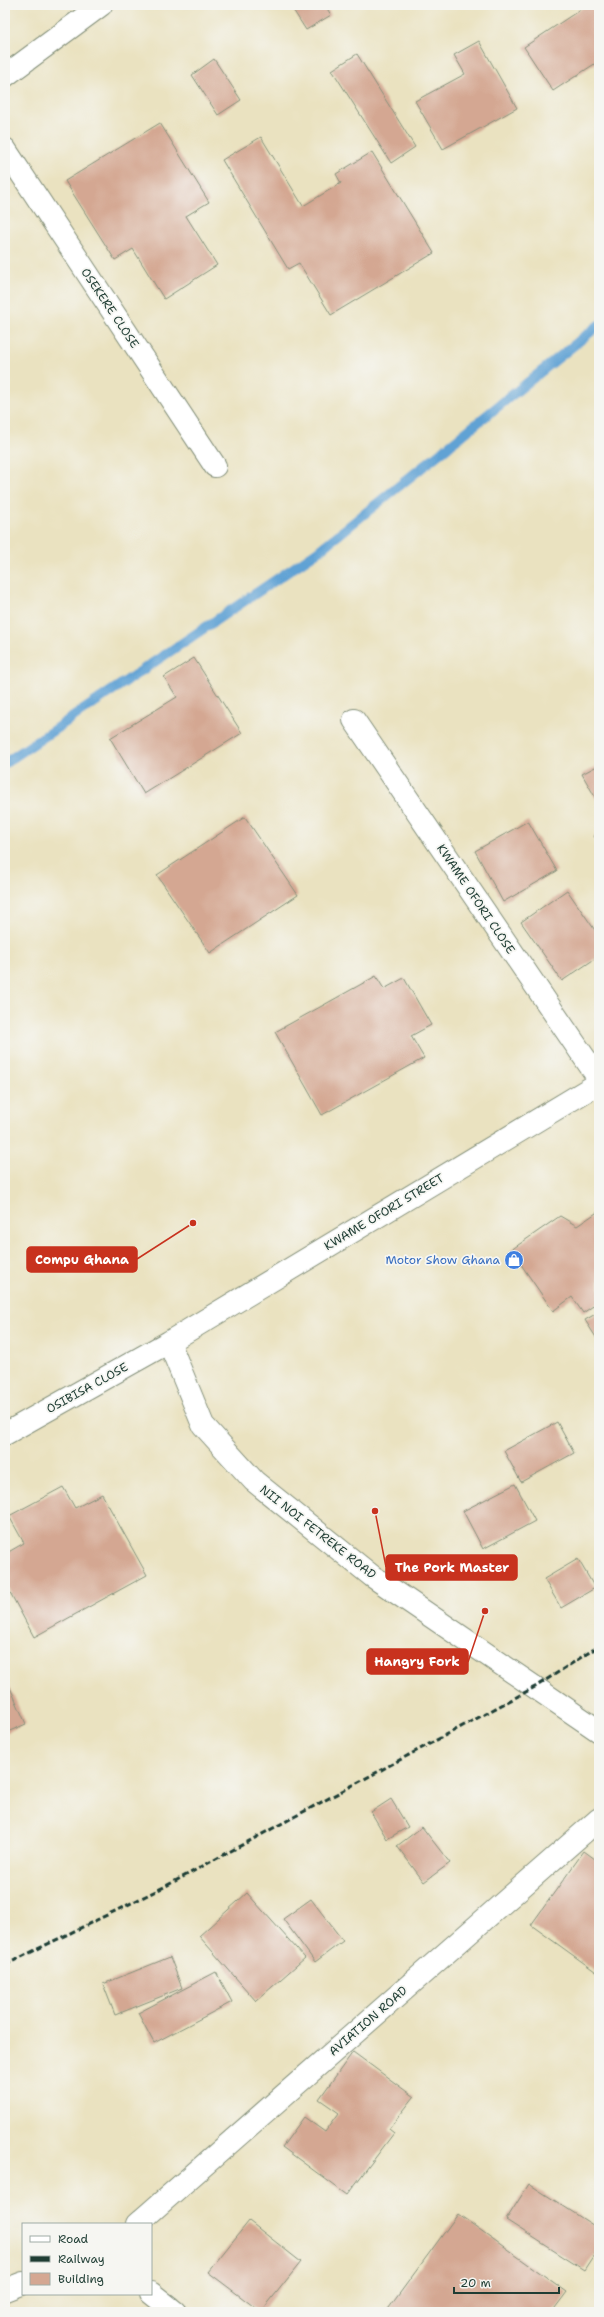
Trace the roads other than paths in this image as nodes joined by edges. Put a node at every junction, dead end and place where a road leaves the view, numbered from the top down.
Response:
1 (101, 5) edge
2 (5, 76) edge
3 (5, 149) edge
4 (215, 466) dead end
5 (354, 720) dead end
6 (599, 1079) edge
7 (599, 1082) edge
8 (170, 1342) junction
9 (5, 1434) edge
10 (599, 1731) edge
11 (599, 1819) edge
12 (138, 2223) edge
13 (22, 2283) edge
14 (5, 2290) edge
15 (152, 2294) edge
16 (175, 2312) edge

1 - 2 street
3 - 4 street, OSEKERE CLOSE
5 - 6 street, KWAME OFORI CLOSE
7 - 8 street, KWAME OFORI STREET
8 - 9 street, OSIBISA CLOSE
8 - 10 street, NII NOI FETREKE ROAD
11 - 12 street, AVIATION ROAD
13 - 14 street
15 - 16 street

